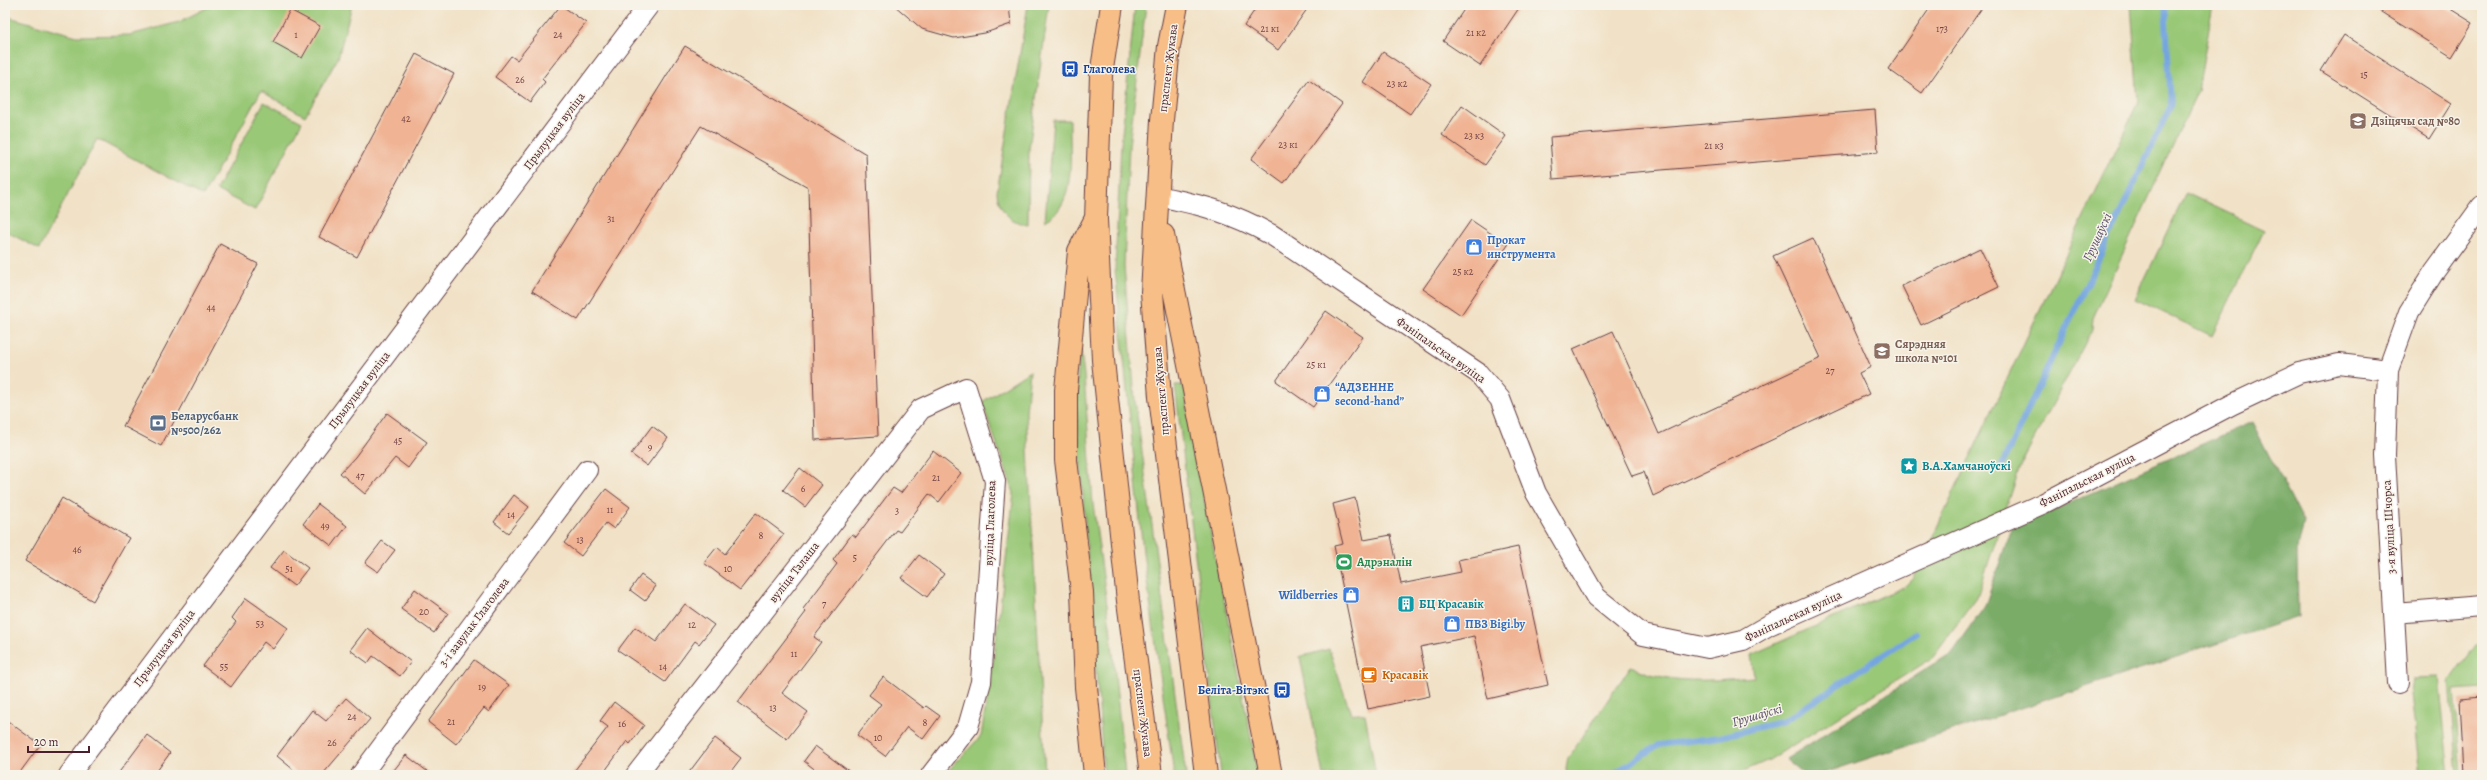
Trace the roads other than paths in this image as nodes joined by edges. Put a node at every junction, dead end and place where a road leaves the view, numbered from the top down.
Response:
1 (649, 5) edge
2 (1112, 5) edge
3 (1177, 5) edge
4 (1157, 202) junction
5 (2482, 206) edge
6 (1096, 219) junction
7 (2388, 370) junction
8 (966, 388) joint
9 (587, 470) dead end
10 (2482, 606) edge
11 (2394, 613) junction
12 (2398, 683) dead end
13 (69, 775) edge
14 (361, 775) edge
15 (636, 775) edge
16 (931, 775) edge
17 (1095, 775) edge
18 (1151, 775) edge
19 (1206, 775) edge
20 (1271, 775) edge

1 - 13 street, Прылуцкая вуліца
2 - 6 main road, праспект Жукава
3 - 4 main road, праспект Жукава
4 - 7 street, Фаніпальская вуліца
4 - 19 main road, праспект Жукава
4 - 20 main road
5 - 7 street
6 - 17 main road
6 - 18 main road, праспект Жукава
7 - 11 street, 3-я вуліца Шчорса
8 - 15 street, вуліца Талаша
8 - 16 street, вуліца Глаголева
9 - 14 street, 3-і завулак Глаголева
10 - 11 street
11 - 12 street, 3-я вуліца Шчорса

